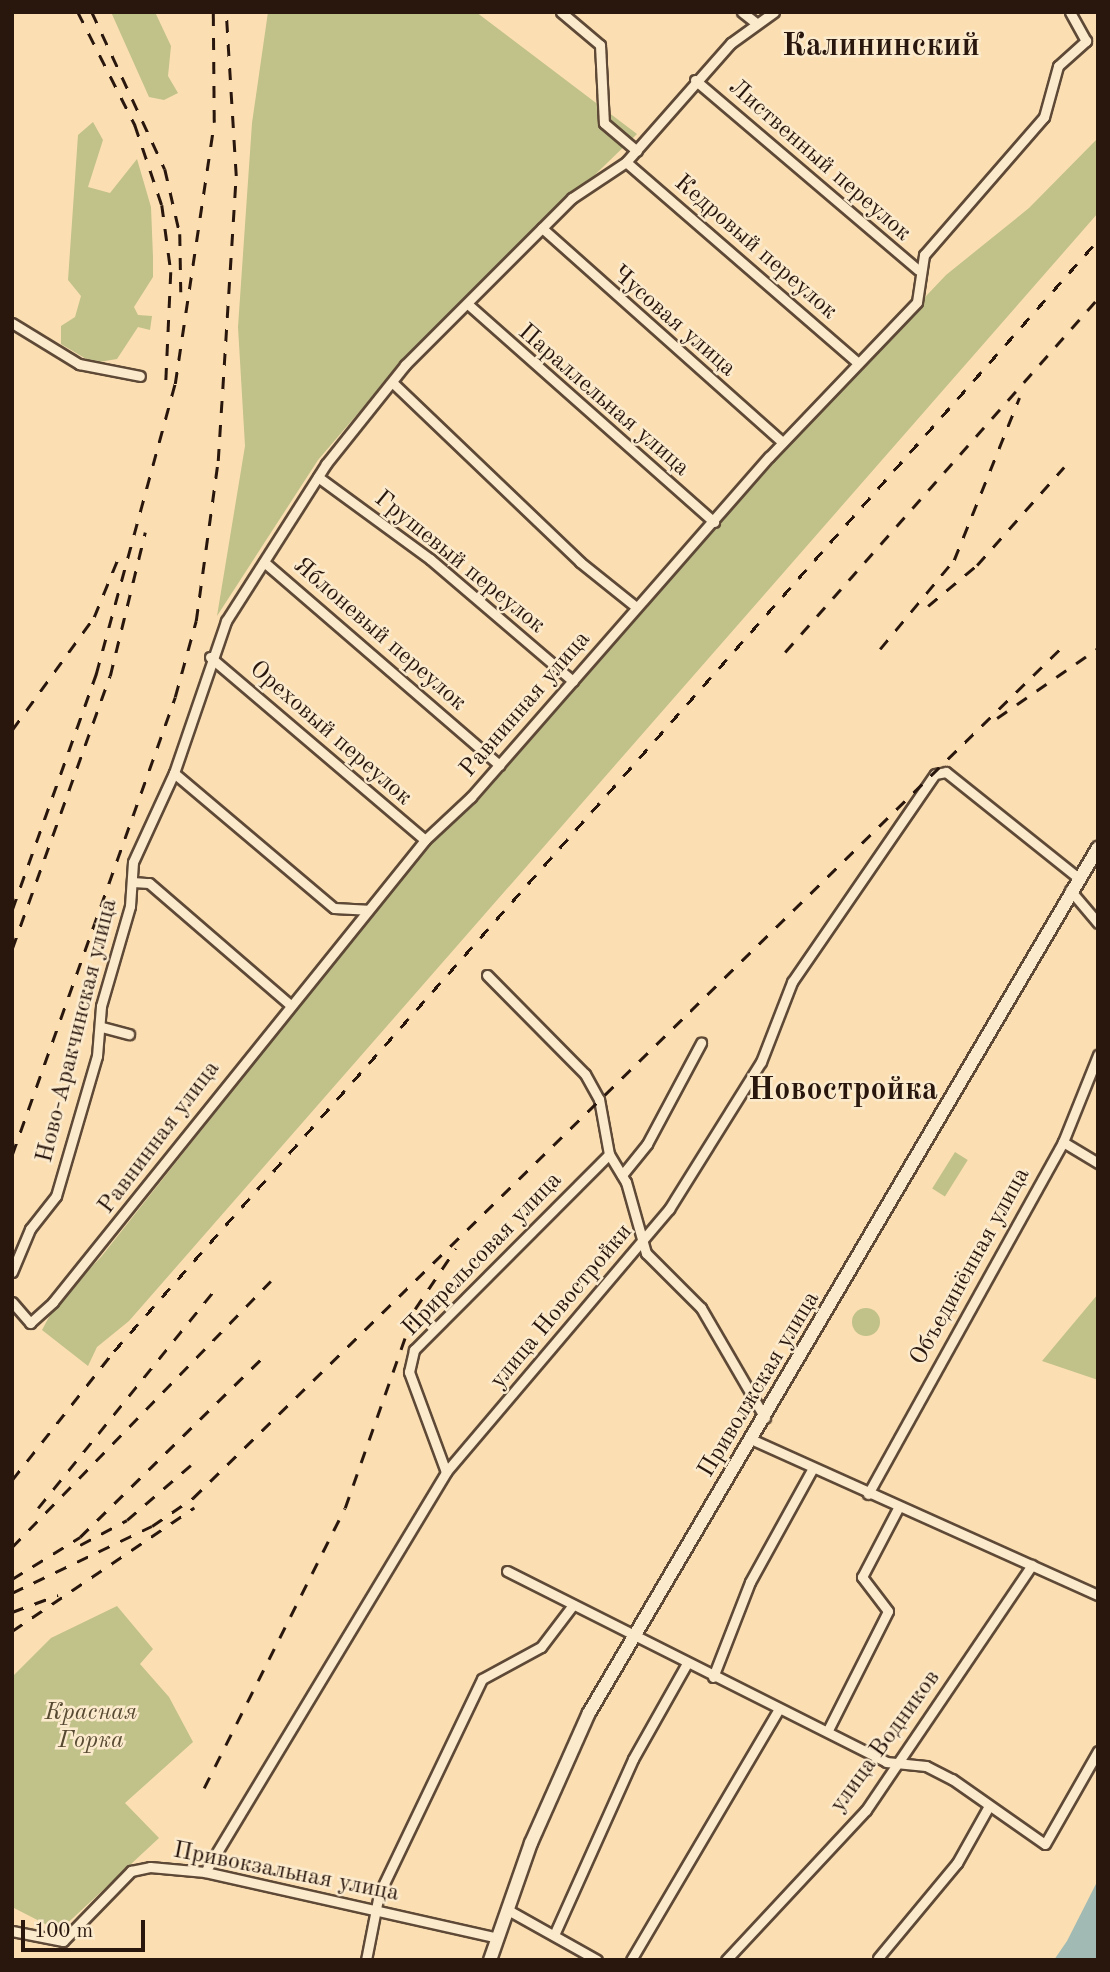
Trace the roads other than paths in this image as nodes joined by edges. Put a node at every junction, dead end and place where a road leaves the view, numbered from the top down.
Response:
1 (561, 12) edge
2 (742, 12) edge
3 (774, 12) edge
4 (1070, 12) edge
5 (756, 23) junction
6 (695, 80) junction
7 (637, 150) junction
8 (626, 162) junction
9 (542, 228) junction
10 (918, 270) junction
11 (470, 306) junction
12 (12, 323) edge
13 (858, 363) junction
14 (140, 376) dead end
15 (393, 383) junction
16 (782, 442) junction
17 (318, 477) junction
18 (714, 522) junction
19 (264, 562) junction
20 (636, 607) junction
21 (210, 657) junction
22 (573, 681) junction
23 (499, 765) junction
24 (174, 774) junction
25 (425, 840) junction
26 (1098, 848) edge
27 (1076, 876) junction
28 (133, 882) junction
29 (1069, 889) junction
30 (368, 909) junction
31 (1098, 923) edge
32 (487, 975) dead end
33 (289, 1004) junction
34 (102, 1027) junction
35 (130, 1034) dead end
36 (701, 1043) dead end
37 (1098, 1055) edge
38 (1063, 1142) junction
39 (609, 1154) junction
40 (1098, 1163) edge
41 (622, 1175) junction
42 (643, 1241) junction
43 (12, 1272) edge
44 (12, 1302) edge
45 (765, 1419) junction
46 (753, 1440) junction
47 (813, 1468) junction
48 (446, 1472) junction
49 (868, 1494) junction
50 (898, 1508) junction
51 (1032, 1565) junction
52 (507, 1571) dead end
53 (1098, 1595) edge
54 (573, 1605) junction
55 (634, 1636) junction
56 (687, 1663) junction
57 (713, 1677) junction
58 (779, 1709) junction
59 (828, 1730) junction
60 (1098, 1751) edge
61 (898, 1765) junction
62 (989, 1806) junction
63 (205, 1872) junction
64 (379, 1909) junction
65 (508, 1910) junction
66 (12, 1931) edge
67 (554, 1935) junction
68 (497, 1938) junction
69 (878, 1958) edge
70 (366, 1960) edge
71 (489, 1960) edge
72 (597, 1960) edge
73 (631, 1960) edge
74 (726, 1960) edge

1 - 7 street
2 - 5 street
3 - 5 street, Ново-Аракчинская улица
4 - 10 street
5 - 6 street, Ново-Аракчинская улица
6 - 7 street, Ново-Аракчинская улица
6 - 10 street, Лиственный переулок
7 - 8 street, Ново-Аракчинская улица
8 - 9 street, Ново-Аракчинская улица
8 - 13 street, Кедровый переулок
9 - 11 street, Ново-Аракчинская улица
9 - 16 street, Чусовая улица
10 - 13 street, Равнинная улица
11 - 15 street, Ново-Аракчинская улица
11 - 18 street, Параллельная улица
12 - 14 street
13 - 16 street, Равнинная улица
15 - 17 street, Ново-Аракчинская улица
15 - 20 street
16 - 18 street, Равнинная улица
17 - 19 street, Ново-Аракчинская улица
17 - 22 street, Грушевый переулок
18 - 20 street, Равнинная улица
19 - 21 street, Ново-Аракчинская улица
19 - 23 street, Яблоневый переулок
20 - 22 street, Равнинная улица
21 - 24 street, Ново-Аракчинская улица
21 - 25 street, Ореховый переулок
22 - 23 street, Равнинная улица
23 - 25 street, Равнинная улица
24 - 28 street, Ново-Аракчинская улица
24 - 30 street
25 - 30 street, Равнинная улица
26 - 27 main road, Приволжская улица
27 - 29 main road, Приволжская улица
27 - 42 street, улица Новостройки
28 - 33 street
28 - 34 street, Ново-Аракчинская улица
29 - 31 street
29 - 45 main road, Приволжская улица
30 - 33 street, Равнинная улица
32 - 39 street
33 - 44 street, Равнинная улица
34 - 35 street
34 - 43 street, Ново-Аракчинская улица
36 - 41 street
37 - 38 street, Объединённая улица
38 - 40 street
38 - 49 street, Объединённая улица
39 - 41 street
39 - 48 street, Прирельсовая улица
41 - 42 street
42 - 45 street
42 - 48 street, улица Новостройки
45 - 46 main road, Приволжская улица
46 - 47 street
46 - 55 main road, Приволжская улица
47 - 49 street
47 - 57 street
48 - 63 street, улица Новостройки
49 - 50 street
50 - 51 street
50 - 59 street
51 - 53 street
51 - 61 street, улица Водников
52 - 54 street
54 - 55 street
54 - 64 street
55 - 56 street
55 - 65 main road, Приволжская улица
56 - 57 street
56 - 67 street
57 - 58 street
58 - 59 street
58 - 73 street
59 - 61 street
60 - 62 street
61 - 62 street
61 - 74 street, улица Водников
62 - 69 street
63 - 64 street, Привокзальная улица
63 - 66 street, Привокзальная улица
64 - 68 street, Привокзальная улица
64 - 70 street
65 - 67 street
65 - 68 main road, Приволжская улица
67 - 72 street
68 - 71 main road, Приволжская улица

